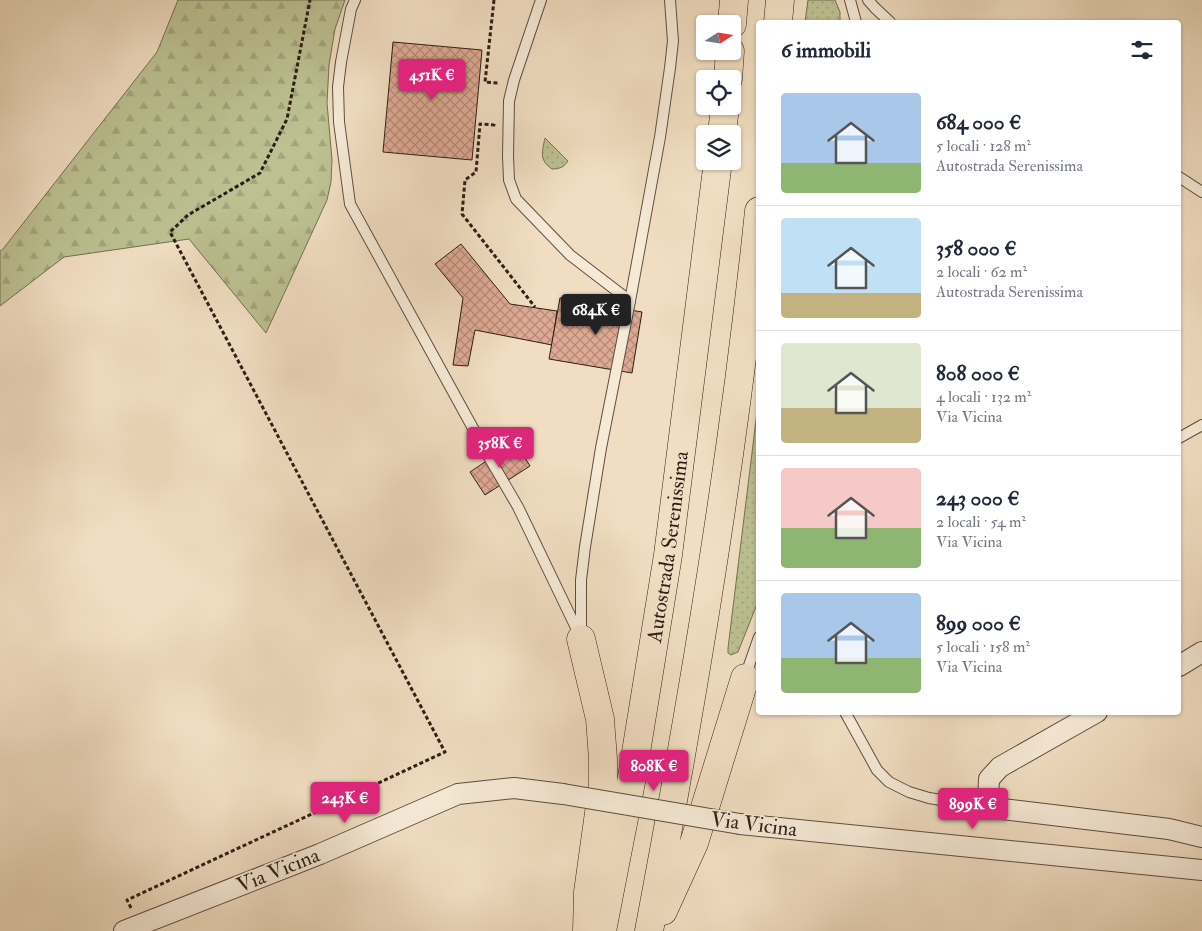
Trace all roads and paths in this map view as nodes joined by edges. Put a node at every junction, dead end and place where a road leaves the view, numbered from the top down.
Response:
1 (310, 0) edge
2 (354, 0) edge
3 (494, 0) edge
4 (541, 0) edge
5 (670, 0) edge
6 (734, 0) edge
7 (780, 0) edge
8 (850, 0) edge
9 (868, 0) edge
10 (733, 15) edge
11 (778, 20) edge
12 (855, 20) edge
13 (888, 20) edge
14 (497, 91) dead end
15 (494, 116) dead end
16 (717, 170) edge
17 (1181, 178) edge
18 (1202, 192) edge
19 (756, 236) edge
20 (630, 301) junction
21 (535, 308) dead end
22 (1202, 426) edge
23 (1181, 437) edge
24 (581, 639) junction
25 (1202, 652) edge
26 (756, 653) edge
27 (1181, 665) edge
28 (752, 672) edge
29 (847, 715) edge
30 (1092, 715) edge
31 (989, 792) junction
32 (1202, 837) edge
33 (1202, 870) edge
34 (130, 928) edge
35 (587, 931) edge
36 (602, 931) edge
37 (649, 931) edge
38 (654, 931) edge

1 - 34 path
2 - 24 lane
3 - 14 path
4 - 20 lane
5 - 20 lane
6 - 10 highway
7 - 11 highway
8 - 12 lane
9 - 13 lane
15 - 21 path
16 - 36 highway, Autostrada Serenissima
17 - 18 lane
19 - 37 highway
20 - 24 lane
22 - 23 lane
24 - 35 highway
25 - 27 street
26 - 28 lane
28 - 38 highway
29 - 31 lane
30 - 31 street
31 - 32 street
33 - 34 street, Via Vicina, bridge

